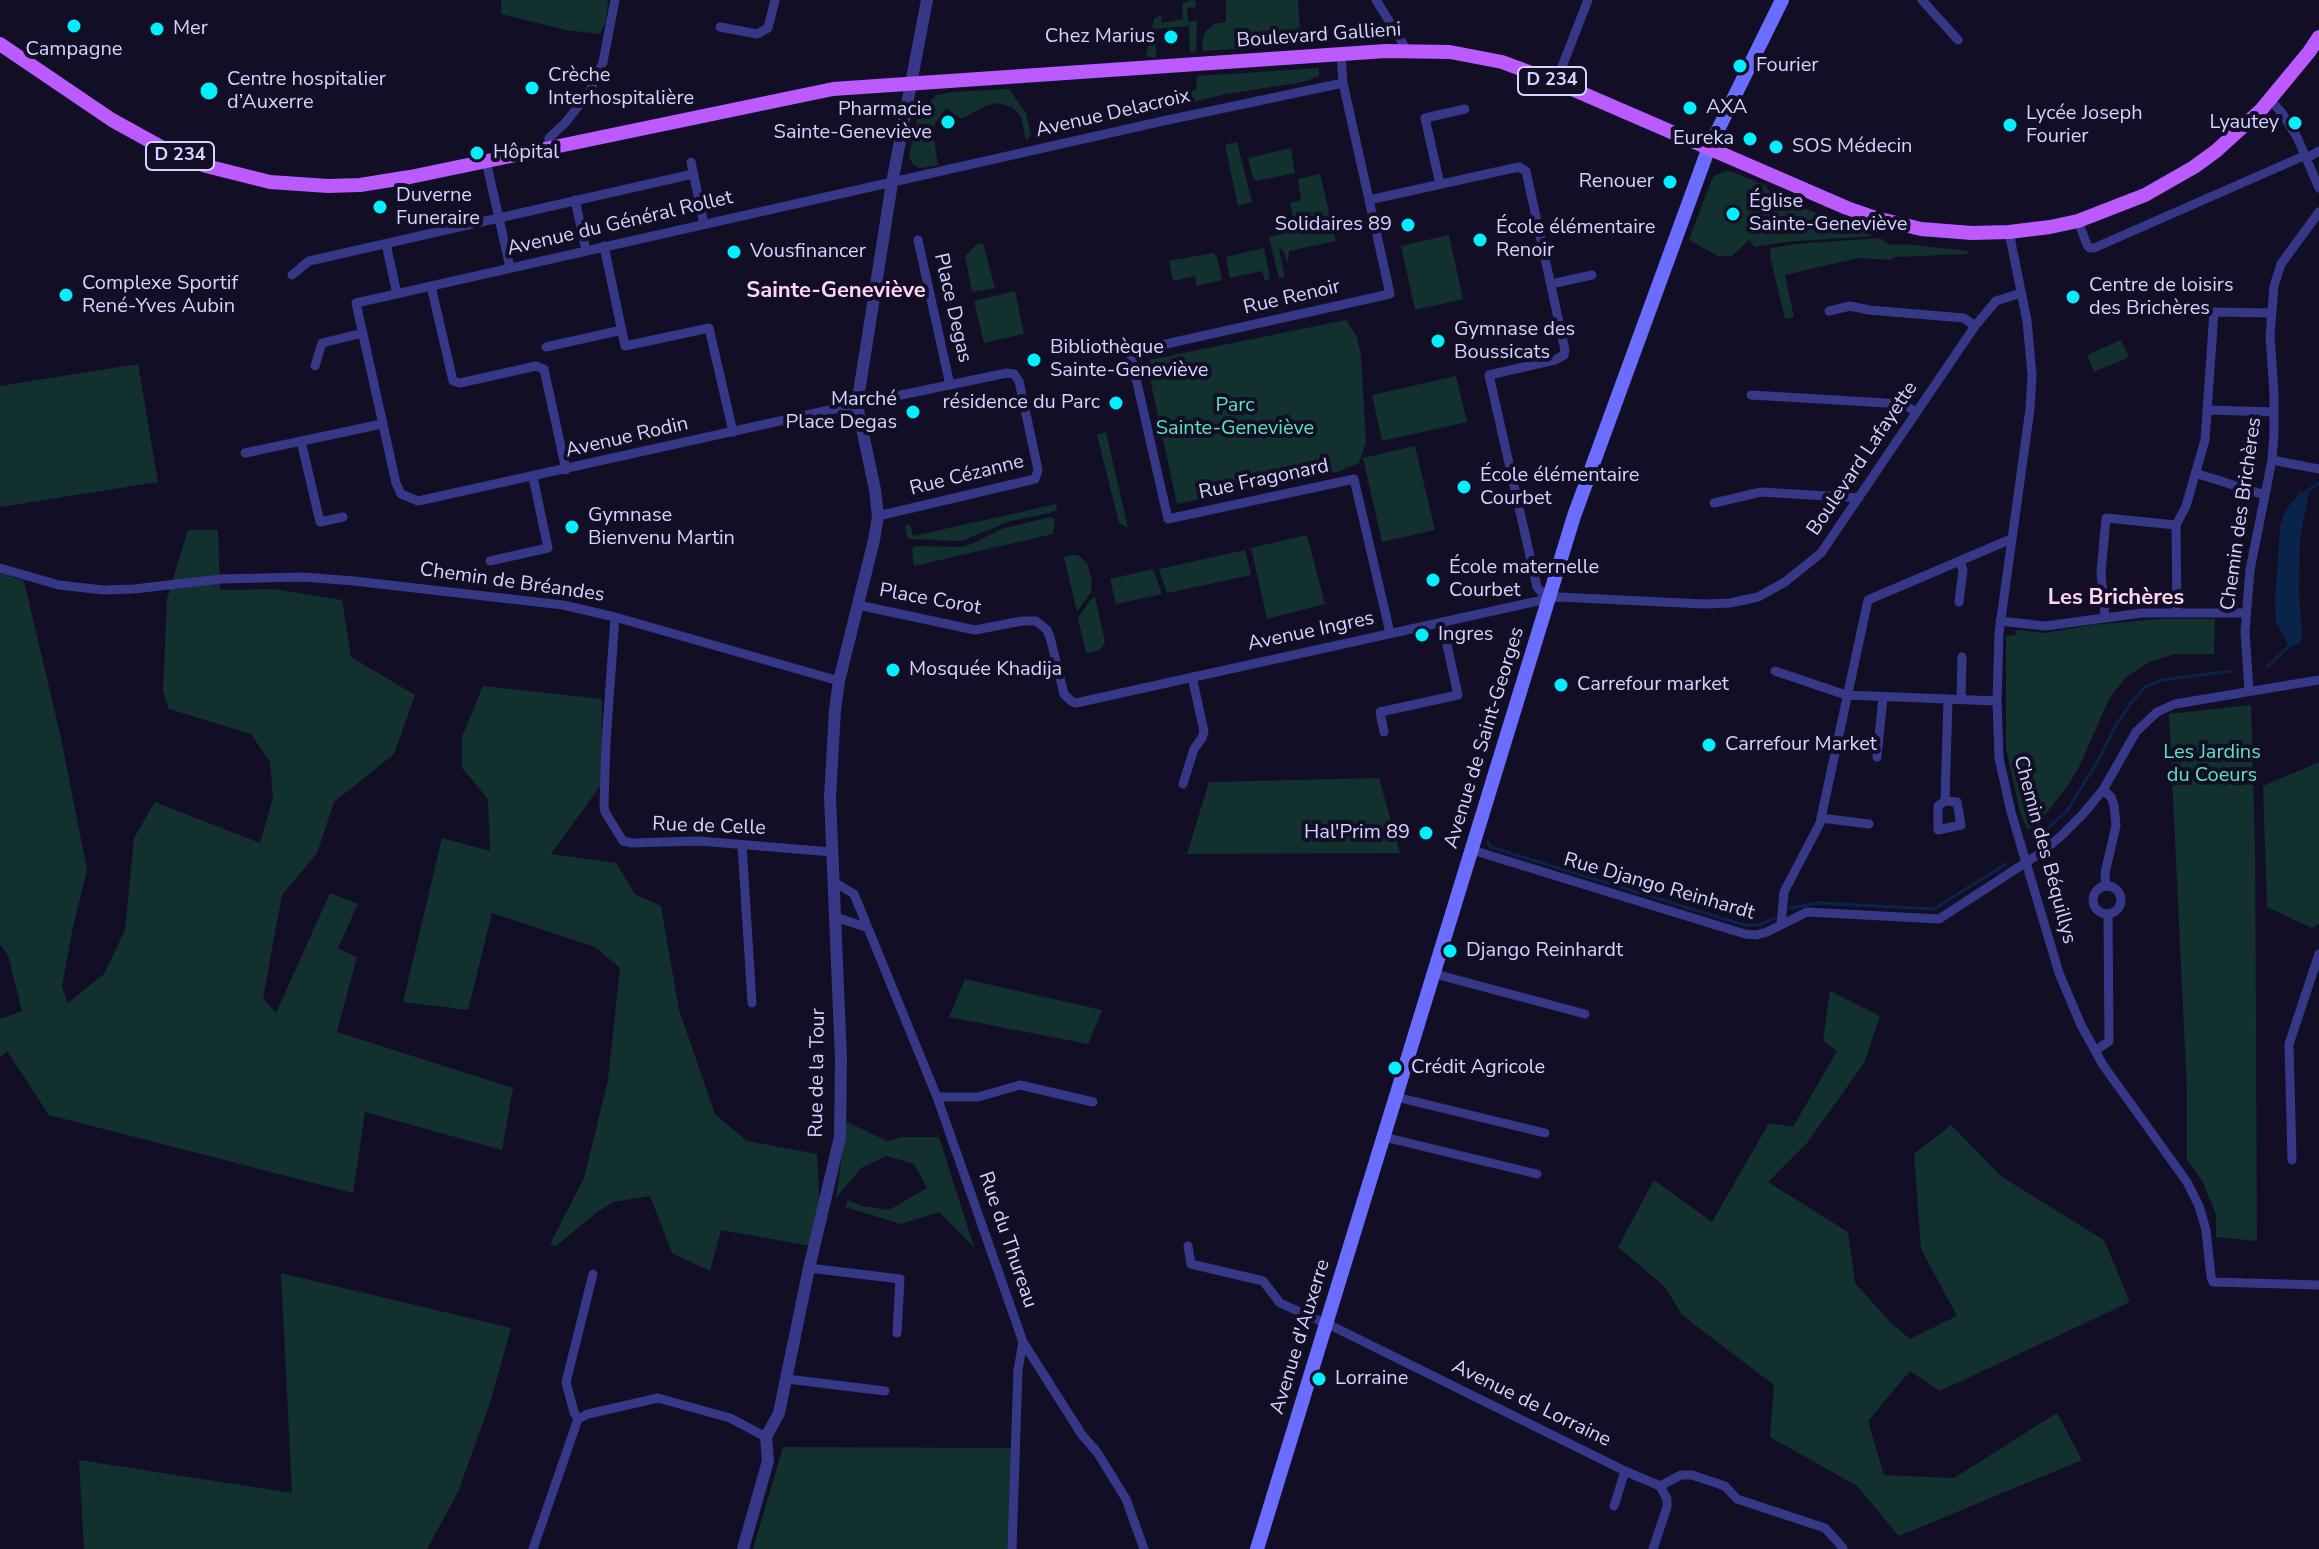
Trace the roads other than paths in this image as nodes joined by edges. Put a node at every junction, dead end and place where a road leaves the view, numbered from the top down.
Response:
1 (615, 0) edge
2 (775, 0) edge
3 (927, 0) edge
4 (1376, 0) edge
5 (1588, 0) edge
6 (1782, 0) edge
7 (1922, 0) edge
8 (720, 27) dead end
9 (2319, 37) edge
10 (1958, 40) dead end
11 (0, 44) edge
12 (1407, 50) junction
13 (1341, 54) junction
14 (2314, 56) edge
15 (1556, 82) junction
16 (913, 83) junction
17 (1343, 83) junction
18 (2270, 100) junction
19 (1465, 109) dead end
20 (549, 147) junction
21 (1708, 150) junction
22 (2319, 151) edge
23 (2306, 156) junction
24 (486, 161) junction
25 (691, 162) dead end
26 (693, 174) junction
27 (892, 183) junction
28 (1440, 184) junction
29 (2319, 188) edge
30 (575, 200) junction
31 (1369, 200) junction
32 (2319, 212) edge
33 (500, 218) junction
34 (2078, 221) junction
35 (704, 224) junction
36 (2009, 232) junction
37 (918, 240) dead end
38 (386, 244) junction
39 (604, 246) junction
40 (586, 250) junction
41 (510, 267) junction
42 (292, 275) dead end
43 (1592, 275) dead end
44 (1551, 284) junction
45 (431, 286) junction
46 (2021, 293) junction
47 (397, 294) junction
48 (1829, 311) dead end
49 (2271, 313) junction
50 (1975, 326) junction
51 (622, 330) junction
52 (363, 333) junction
53 (546, 347) dead end
54 (315, 366) dead end
55 (950, 385) junction
56 (1751, 395) dead end
57 (857, 405) junction
58 (2207, 410) junction
59 (1916, 412) junction
60 (2274, 412) junction
61 (382, 424) junction
62 (733, 432) junction
63 (301, 441) junction
64 (245, 453) dead end
65 (2272, 460) junction
66 (2319, 469) edge
67 (566, 470) junction
68 (2195, 473) junction
69 (533, 477) junction
70 (2265, 495) junction
71 (1859, 498) junction
72 (1714, 503) dead end
73 (878, 516) junction
74 (343, 517) dead end
75 (1168, 519) joint
76 (2176, 525) junction
77 (2011, 539) junction
78 (490, 561) dead end
79 (1960, 561) junction
80 (0, 568) edge
81 (1547, 599) junction
82 (1959, 602) dead end
83 (858, 605) junction
84 (2177, 612) junction
85 (2246, 613) junction
86 (615, 617) junction
87 (2105, 617) junction
88 (2000, 621) junction
89 (1442, 622) junction
90 (1390, 633) junction
91 (1962, 657) dead end
92 (1775, 671) dead end
93 (1192, 677) junction
94 (2319, 680) edge
95 (839, 681) junction
96 (2249, 691) junction
97 (1846, 695) junction
98 (1883, 697) junction
99 (1948, 699) junction
100 (1961, 699) junction
101 (1997, 701) junction
102 (1082, 702) joint
103 (1384, 732) dead end
104 (1877, 757) dead end
105 (1183, 784) dead end
106 (2103, 790) junction
107 (1945, 801) dead end
108 (1821, 818) junction
109 (1869, 824) dead end
110 (742, 845) junction
111 (1472, 850) junction
112 (832, 852) junction
113 (2027, 861) junction
114 (834, 882) junction
115 (2106, 886) junction
116 (2108, 914) junction
117 (835, 917) junction
118 (1781, 925) junction
119 (866, 927) junction
120 (2319, 954) edge
121 (1435, 974) junction
122 (752, 1003) dead end
123 (1585, 1014) dead end
124 (2095, 1051) junction
125 (937, 1097) junction
126 (1396, 1097) junction
127 (1093, 1102) dead end
128 (1545, 1133) dead end
129 (1384, 1137) junction
130 (2292, 1160) dead end
131 (1537, 1174) dead end
132 (1188, 1246) dead end
133 (809, 1268) junction
134 (593, 1274) dead end
135 (2319, 1285) edge
136 (1326, 1324) junction
137 (897, 1333) dead end
138 (1023, 1342) junction
139 (787, 1379) junction
140 (885, 1391) dead end
141 (578, 1419) junction
142 (766, 1437) junction
143 (1625, 1471) junction
144 (1660, 1486) junction
145 (1614, 1506) dead end
146 (1843, 1548) edge
147 (533, 1549) edge
148 (743, 1549) edge
149 (1012, 1549) edge
150 (1144, 1549) edge
151 (1257, 1549) edge
152 (1653, 1549) edge

1 - 20 street
2 - 8 street
3 - 16 street
4 - 12 street
5 - 15 street
6 - 21 main road, Avenue de Saint-Georges
7 - 10 street
9 - 14 main road, D 234
11 - 24 main road, D 234
12 - 13 main road, Boulevard Gallieni / D 234
12 - 15 main road, Boulevard Gallieni / D 234
13 - 16 main road, Boulevard Gallieni / D 234
13 - 17 street, Rue Renoir
14 - 18 main road, D 234
15 - 21 main road, Boulevard Gallieni / D 234
16 - 20 main road, D 234
16 - 27 street
17 - 27 street, Avenue Delacroix
17 - 31 street, Rue Renoir
18 - 23 street
18 - 34 main road, D 234
19 - 28 street
20 - 24 main road, D 234
21 - 36 main road, D 234
21 - 81 main road, Avenue de Saint-Georges
22 - 23 street
23 - 29 street
23 - 34 street
24 - 33 street
25 - 26 street
26 - 30 street
26 - 35 street
27 - 35 street, Avenue du Général Rollet
27 - 57 street
28 - 31 street
28 - 44 street
30 - 33 street
30 - 40 street
31 - 75 street, Rue Renoir
32 - 49 street, Chemin des Brichères
33 - 38 street
33 - 41 street
34 - 36 main road, D 234
35 - 39 street, Avenue du Général Rollet
36 - 46 street
37 - 55 street, Place Degas
38 - 42 street
38 - 47 street
39 - 40 street, Avenue du Général Rollet
39 - 51 street
40 - 41 street, Avenue du Général Rollet
41 - 45 street, Avenue du Général Rollet
43 - 44 street
44 - 81 street
45 - 47 street, Avenue du Général Rollet
45 - 67 street
46 - 50 street, Boulevard Lafayette
46 - 77 street, Chemin des Béquillys
47 - 52 street, Avenue du Général Rollet
48 - 50 street
49 - 58 street
49 - 60 street, Chemin des Brichères
50 - 59 street, Boulevard Lafayette
51 - 53 street
51 - 62 street
52 - 54 street
52 - 61 street
55 - 57 street, Place Degas
55 - 73 street, Rue Cézanne
56 - 59 street
57 - 62 street, Avenue Rodin
57 - 73 street, Rue de la Tour
58 - 60 street
58 - 68 street
59 - 71 street, Boulevard Lafayette
60 - 65 street, Chemin des Brichères
61 - 63 street
61 - 69 street, Avenue Rodin
62 - 67 street, Avenue Rodin
63 - 64 street
63 - 74 street
65 - 66 street
65 - 70 street, Chemin des Brichères
67 - 69 street, Avenue Rodin
68 - 70 street
68 - 76 street
69 - 78 street
70 - 85 street, Chemin des Brichères
71 - 72 street
71 - 81 street, Boulevard Lafayette
73 - 83 street, Rue de la Tour
75 - 90 street, Rue Fragonard
76 - 84 street
76 - 87 street
77 - 79 street
77 - 88 street, Chemin des Béquillys
79 - 82 street
79 - 97 street
80 - 86 street, Chemin de Bréandes
81 - 89 street, Avenue Ingres
81 - 111 main road, Avenue de Saint-Georges
83 - 95 street, Rue de la Tour
83 - 102 street, Place Corot
84 - 85 street
84 - 87 street
85 - 96 street, Chemin des Brichères
86 - 95 street, Chemin de Bréandes
86 - 110 street, Rue de Celle
87 - 88 street
88 - 101 street, Chemin des Béquillys
89 - 90 street, Avenue Ingres
89 - 103 street
90 - 93 street, Avenue Ingres
91 - 100 street
92 - 97 street
93 - 102 street, Avenue Ingres
93 - 105 street
94 - 96 street, Rue Django Reinhardt
95 - 112 street, Rue de la Tour
96 - 106 street, Rue Django Reinhardt
97 - 98 street
97 - 108 street
98 - 99 street
98 - 104 street
99 - 100 street
99 - 107 street
100 - 101 street
101 - 113 street, Chemin des Béquillys
106 - 113 street, Rue Django Reinhardt
106 - 115 street
108 - 109 street
108 - 118 street
110 - 112 street, Rue de Celle
110 - 122 street
111 - 118 street, Rue Django Reinhardt
111 - 121 main road, Avenue de Saint-Georges
112 - 114 street, Rue de la Tour
113 - 118 street, Rue Django Reinhardt
113 - 124 street, Chemin des Béquillys
114 - 117 street, Rue de la Tour
114 - 119 street, Rue du Thureau
115 - 116 street
115 - 116 street
116 - 124 street
117 - 119 street
117 - 133 street, Rue de la Tour
119 - 125 street, Rue du Thureau
120 - 130 street
121 - 123 street
121 - 126 main road, Avenue de Saint-Georges
124 - 135 street, Chemin des Béquillys
125 - 127 street
125 - 138 street, Rue du Thureau
126 - 128 street
126 - 129 main road, Avenue de Saint-Georges
129 - 131 street
129 - 136 main road, Avenue d'Auxerre
132 - 136 street, Avenue de Lorraine
133 - 137 street
133 - 139 street, Rue de la Tour
134 - 141 street
136 - 143 street, Avenue de Lorraine
136 - 151 main road, Avenue d'Auxerre
138 - 149 street
138 - 150 street, Rue du Thureau
139 - 140 street
139 - 142 street, Rue de la Tour
141 - 142 street
141 - 147 street
142 - 148 street, Rue de la Tour
143 - 144 street, Avenue de Lorraine
143 - 145 street
144 - 146 street
144 - 152 street

